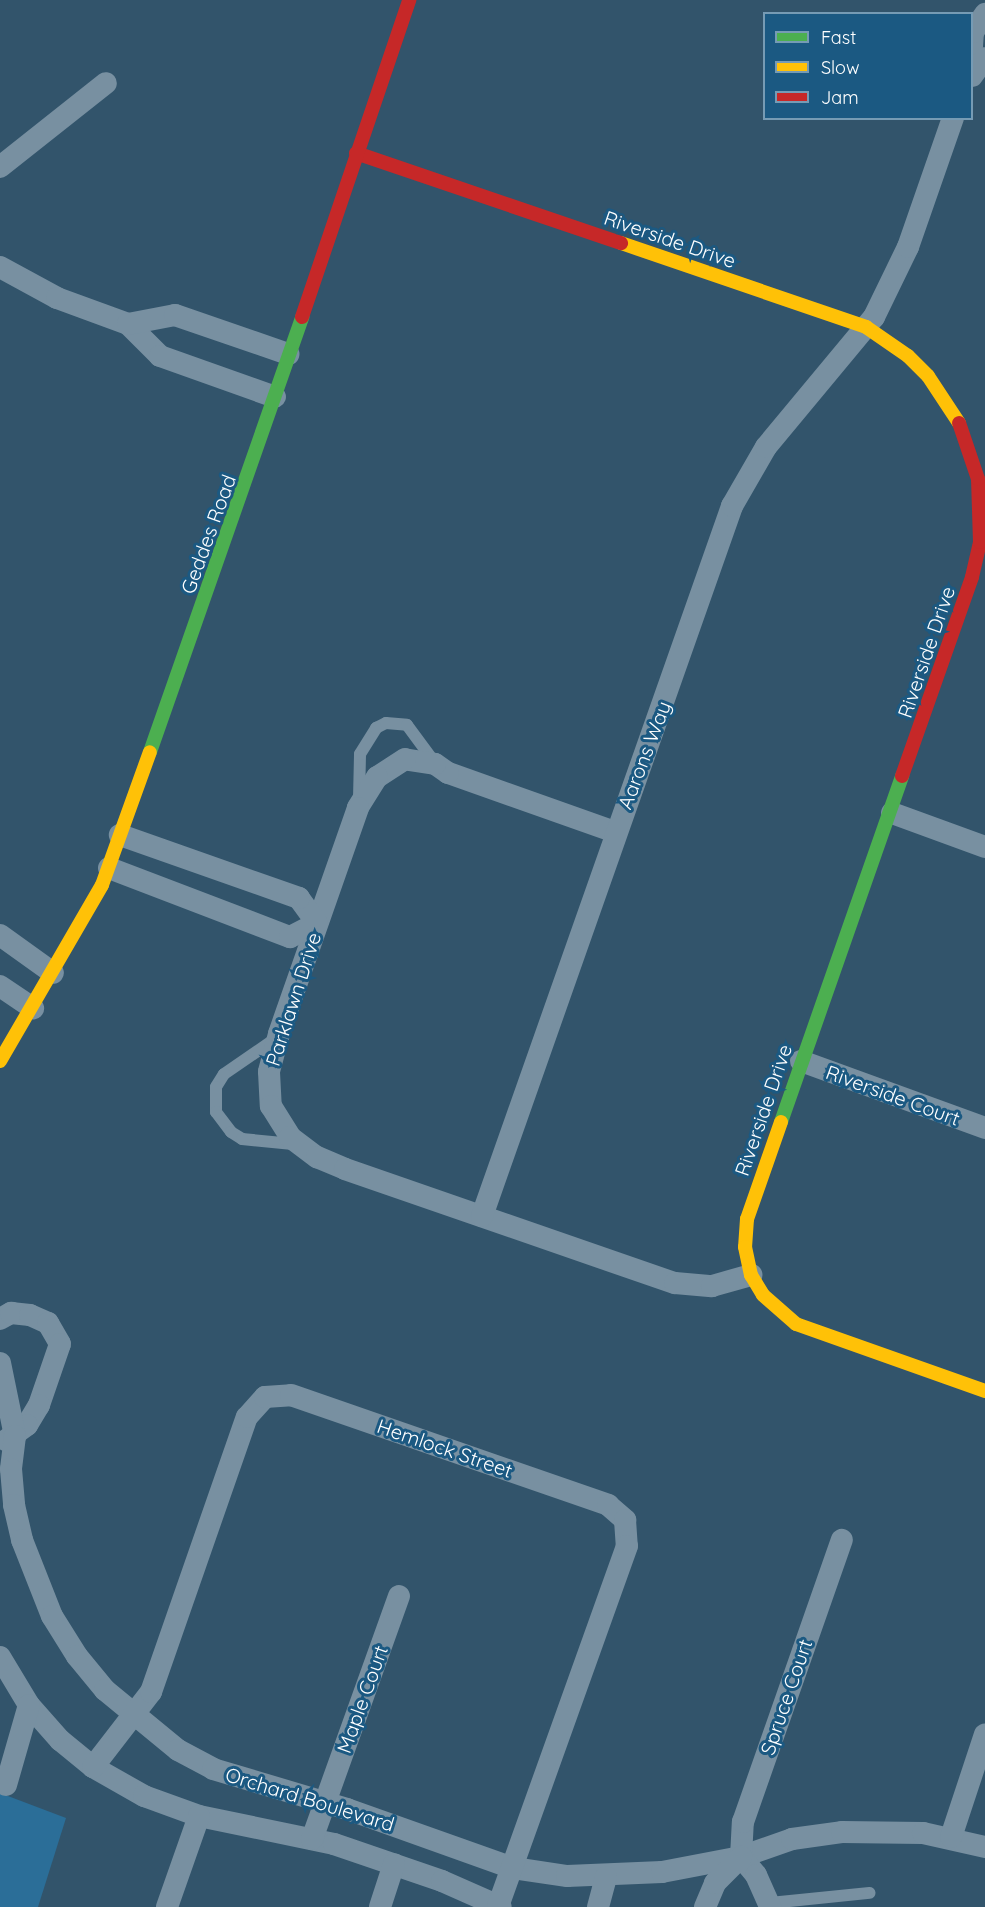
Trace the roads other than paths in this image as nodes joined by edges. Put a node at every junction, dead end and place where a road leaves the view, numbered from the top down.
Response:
1 (410, 0) edge
2 (985, 14) edge
3 (973, 32) edge
4 (985, 58) edge
5 (973, 75) edge
6 (106, 83) dead end
7 (952, 120) edge
8 (356, 153) junction
9 (0, 167) edge
10 (0, 267) edge
11 (129, 324) junction
12 (866, 327) junction
13 (288, 354) junction
14 (275, 397) junction
15 (435, 764) junction
16 (358, 808) junction
17 (892, 813) junction
18 (615, 832) junction
19 (120, 835) junction
20 (985, 847) edge
21 (109, 868) junction
22 (318, 923) junction
23 (0, 934) edge
24 (53, 973) junction
25 (0, 986) edge
26 (33, 1008) junction
27 (279, 1034) junction
28 (801, 1061) junction
29 (0, 1062) edge
30 (985, 1128) edge
31 (304, 1148) junction
32 (482, 1216) junction
33 (751, 1275) junction
34 (0, 1319) edge
35 (0, 1363) edge
36 (985, 1391) edge
37 (8, 1440) edge
38 (842, 1540) dead end
39 (399, 1596) dead end
40 (0, 1657) edge
41 (29, 1705) junction
42 (133, 1716) junction
43 (985, 1734) edge
44 (93, 1767) junction
45 (6, 1785) dead end
46 (324, 1803) junction
47 (199, 1816) junction
48 (951, 1837) junction
49 (312, 1839) junction
50 (985, 1848) edge
51 (741, 1857) junction
52 (394, 1863) junction
53 (513, 1868) junction
54 (606, 1877) junction
55 (869, 1893) dead end
56 (770, 1905) edge
57 (500, 1906) edge
58 (167, 1907) edge
59 (380, 1907) edge
60 (598, 1907) edge
61 (705, 1907) edge

1 - 8 street, Geddes Road
2 - 3 street
4 - 5 street
6 - 9 street
7 - 12 street, Aarons Way
8 - 12 street, Riverside Drive
8 - 13 street, Geddes Road
10 - 11 street
11 - 13 street
11 - 14 street
12 - 17 street, Riverside Drive
12 - 18 street, Aarons Way
13 - 14 street, Geddes Road
14 - 19 street, Geddes Road
15 - 16 street, Parklawn Drive
15 - 16 lane
15 - 18 street, Parklawn Drive
16 - 22 street, Parklawn Drive
17 - 20 street
17 - 28 street, Riverside Drive
18 - 32 street, Aarons Way
19 - 21 street, Geddes Road
19 - 22 street
21 - 22 street
21 - 24 street, Geddes Road
22 - 27 street, Parklawn Drive
23 - 24 street
24 - 26 street, Geddes Road
25 - 26 street
26 - 29 street, Geddes Road
27 - 31 street, Parklawn Drive
27 - 31 lane
28 - 30 street, Riverside Court
28 - 33 street, Riverside Drive
31 - 32 street, Parklawn Drive
32 - 33 street, Parklawn Drive
33 - 36 street, Riverside Drive
34 - 37 street
35 - 37 street, Orchard Boulevard
37 - 42 street, Orchard Boulevard
38 - 51 street, Spruce Court
39 - 46 street, Maple Court
40 - 41 street, Orchard Boulevard
41 - 44 street, Orchard Boulevard
41 - 45 street
42 - 44 street, Hemlock Street
42 - 46 street, Orchard Boulevard
42 - 53 street, Hemlock Street
43 - 48 street
44 - 47 street, Orchard Boulevard
46 - 49 street, Maple Court
46 - 53 street, Orchard Boulevard
47 - 49 street, Orchard Boulevard
47 - 58 street
48 - 50 street, Orchard Boulevard
48 - 51 street, Orchard Boulevard
49 - 52 street, Orchard Boulevard
51 - 54 street, Orchard Boulevard
51 - 56 street
51 - 61 street, Orchard Boulevard
52 - 57 street, Orchard Boulevard
52 - 59 street
53 - 54 street, Orchard Boulevard
53 - 57 street, Hemlock Street
54 - 60 street
55 - 56 lane

